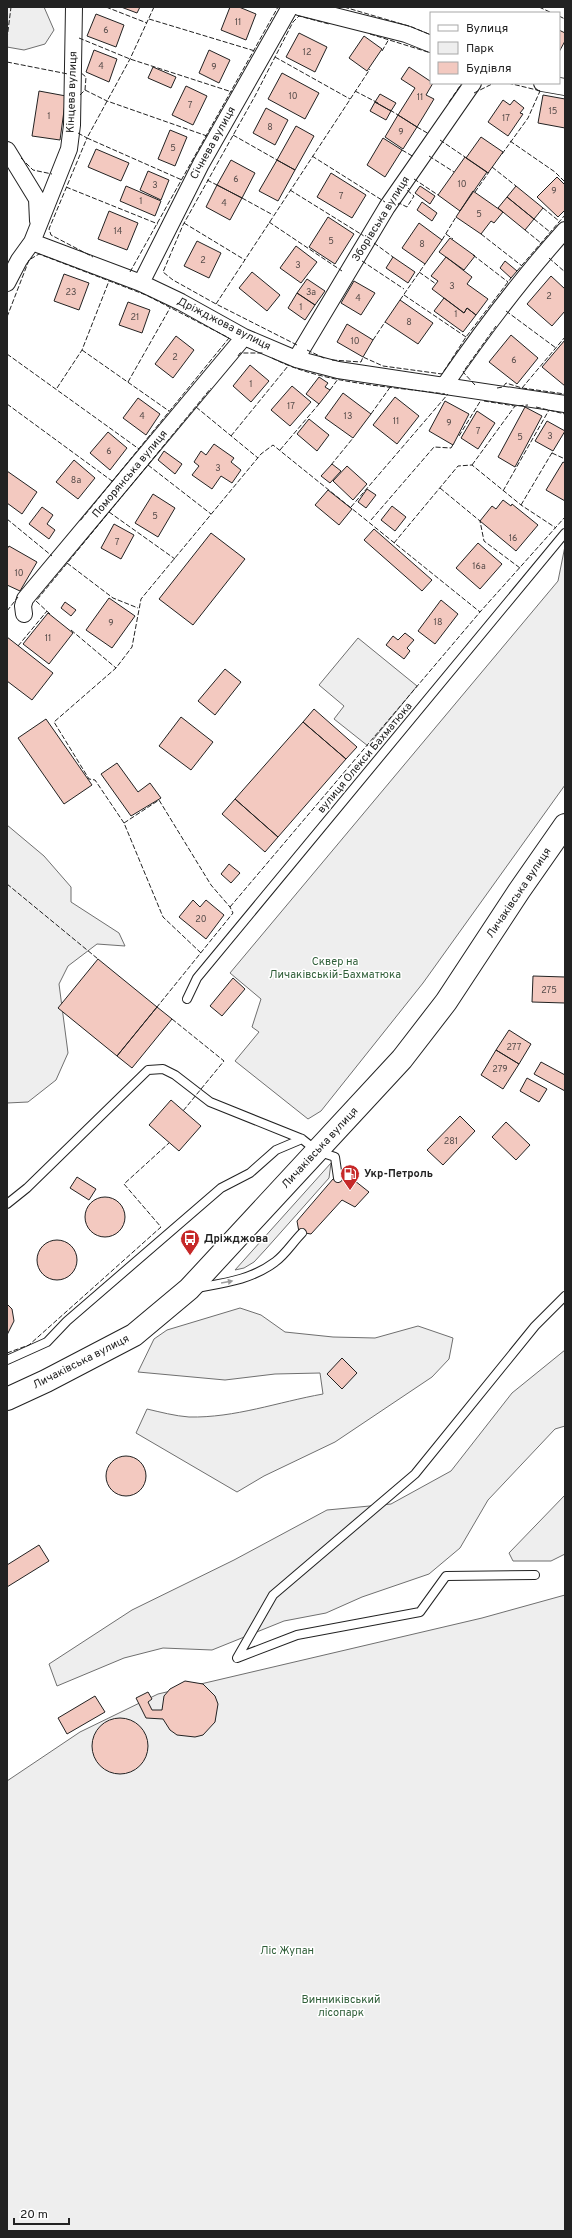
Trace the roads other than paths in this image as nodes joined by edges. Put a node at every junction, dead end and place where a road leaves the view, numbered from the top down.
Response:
1 (74, 7) edge
2 (290, 7) edge
3 (298, 7) edge
4 (430, 44) edge
5 (472, 84) edge
6 (548, 84) edge
7 (565, 87) edge
8 (7, 150) edge
9 (565, 230) edge
10 (32, 242) junction
11 (141, 282) junction
12 (7, 283) edge
13 (244, 337) junction
14 (296, 359) junction
15 (444, 386) junction
16 (565, 404) edge
17 (565, 533) edge
18 (24, 614) dead end
19 (565, 825) edge
20 (187, 999) dead end
21 (309, 1145) junction
22 (338, 1178) dead end
23 (7, 1204) edge
24 (302, 1233) dead end
25 (189, 1289) junction
26 (565, 1296) edge
27 (7, 1360) edge
28 (7, 1399) edge
29 (535, 1575) dead end

1 - 10 street, Кінцева вулиця
2 - 11 street, Січнева вулиця
3 - 4 street
5 - 14 street, Зборівська вулиця
6 - 7 street
8 - 10 street, Кінцева вулиця
9 - 15 street
10 - 11 street, Дріжджова вулиця
10 - 12 street, Кінцева вулиця
11 - 13 street, Дріжджова вулиця
13 - 14 street, Дріжджова вулиця
13 - 18 street, Поморянська вулиця
14 - 15 street, Дріжджова вулиця
15 - 16 street, Дріжджова вулиця
17 - 20 lane, вулиця Олекси Бахматюка
19 - 21 main road, Личаківська вулиця
21 - 22 lane
21 - 23 lane
21 - 25 main road, Личаківська вулиця
21 - 27 lane
25 -> 24 lane
25 - 28 main road, Личаківська вулиця
26 - 29 lane

